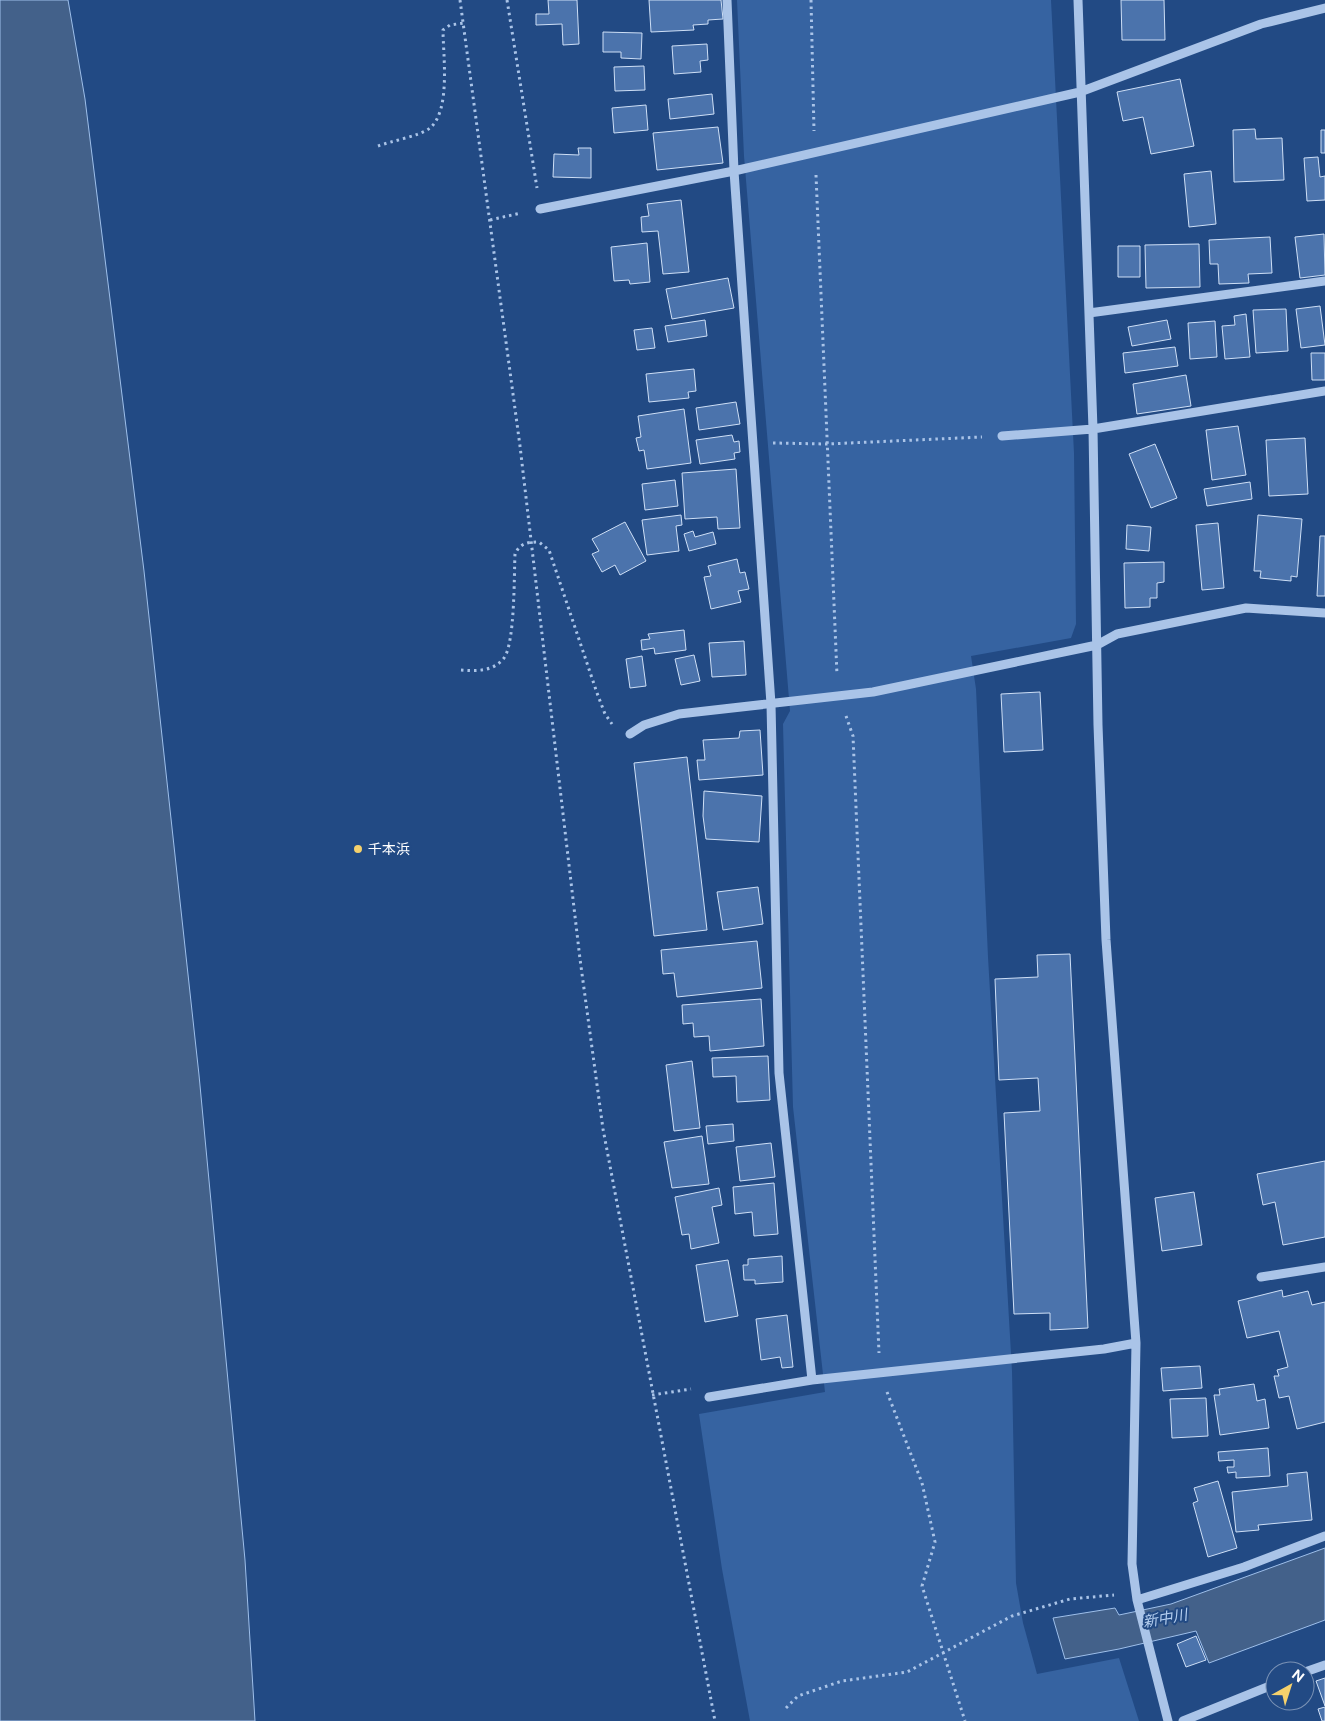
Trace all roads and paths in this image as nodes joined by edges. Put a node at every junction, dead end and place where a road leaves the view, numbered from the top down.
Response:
1 (460, 0) edge
2 (507, 0) edge
3 (726, 0) edge
4 (812, 0) edge
5 (1078, 0) edge
6 (1325, 8) edge
7 (464, 23) junction
8 (1080, 92) junction
9 (378, 146) dead end
10 (815, 153) junction
11 (734, 171) junction
12 (540, 209) joint
13 (501, 218) dead end
14 (490, 220) junction
15 (1325, 281) edge
16 (1090, 313) junction
17 (1325, 391) edge
18 (1093, 429) junction
19 (1002, 436) joint
20 (753, 444) junction
21 (827, 444) junction
22 (531, 542) junction
23 (1325, 613) edge
24 (1097, 645) junction
25 (460, 670) dead end
26 (837, 681) dead end
27 (771, 704) junction
28 (843, 708) dead end
29 (630, 734) joint
30 (1325, 1267) edge
31 (1261, 1277) dead end
32 (1136, 1343) junction
33 (880, 1372) junction
34 (812, 1380) junction
35 (693, 1388) dead end
36 (652, 1395) junction
37 (708, 1396) dead end
38 (1325, 1536) edge
39 (1138, 1603) junction
40 (945, 1652) junction
41 (1265, 1688) edge
42 (786, 1708) dead end
43 (715, 1721) edge
44 (965, 1721) edge
45 (1168, 1721) edge
46 (1183, 1721) edge

1 - 7 path
2 - 12 path
3 - 11 street
4 - 10 path
5 - 8 street
6 - 8 street
7 - 9 path
7 - 14 path
8 - 10 street
8 - 16 street
10 - 11 street
10 - 21 path
11 - 12 street
11 - 20 street
13 - 14 path
14 - 22 path
15 - 16 street
16 - 18 street
17 - 18 street
18 - 19 street
18 - 24 street
19 - 21 path
20 - 21 path
20 - 27 street
21 - 26 path
22 - 25 path
22 - 29 path
22 - 36 path
23 - 24 street
24 - 27 street
24 - 32 street
27 - 29 street
27 - 34 street
28 - 33 path
30 - 31 street
32 - 33 street
32 - 39 street
33 - 34 street
33 - 40 path
34 - 37 street
35 - 36 path
36 - 43 path
38 - 39 street
39 - 40 path
39 - 45 street
40 - 42 path
40 - 44 path
41 - 46 street

